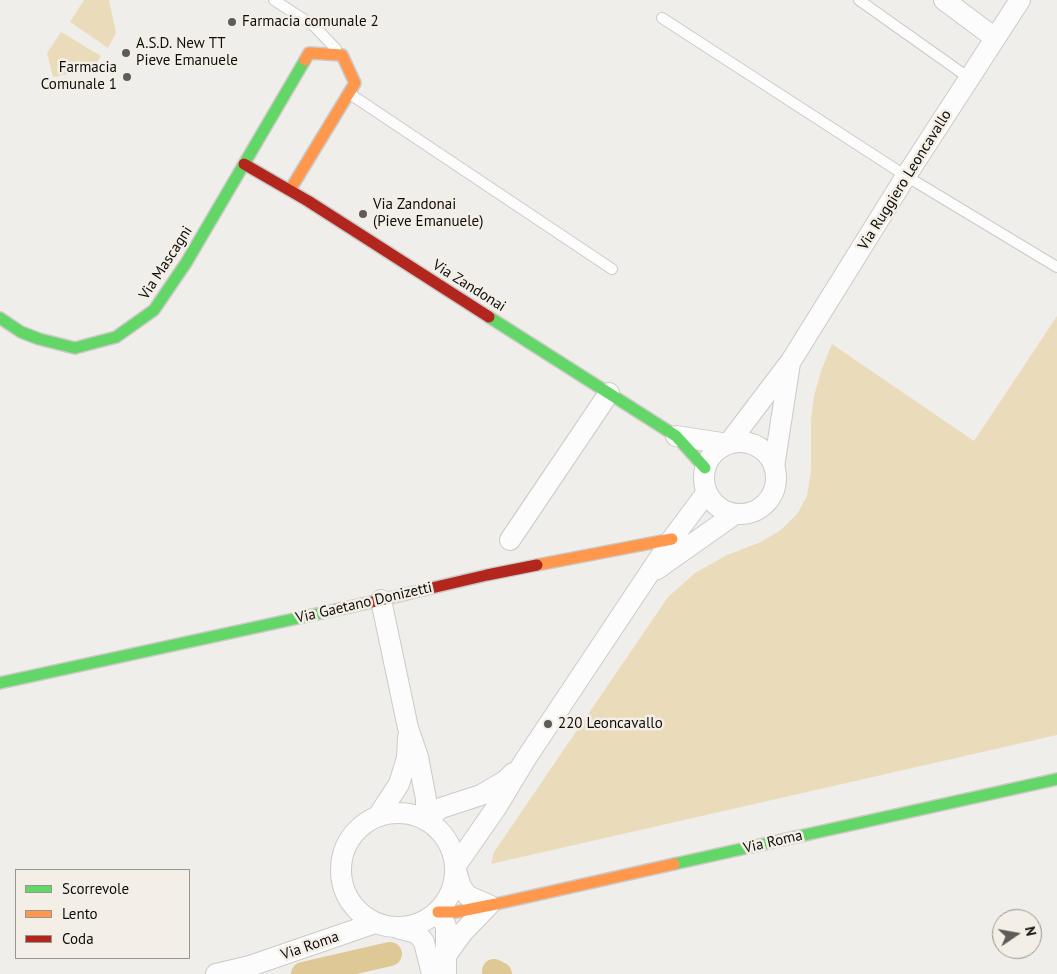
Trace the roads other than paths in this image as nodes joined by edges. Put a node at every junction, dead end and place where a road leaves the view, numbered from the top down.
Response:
1 (274, 0) edge
2 (859, 0) edge
3 (944, 0) edge
4 (1020, 0) edge
5 (662, 18) dead end
6 (995, 38) junction
7 (342, 55) junction
8 (969, 78) junction
9 (349, 94) junction
10 (244, 164) junction
11 (906, 176) junction
12 (290, 190) junction
13 (1057, 267) edge
14 (612, 269) dead end
15 (0, 318) edge
16 (791, 361) junction
17 (609, 393) junction
18 (676, 436) junction
19 (728, 444) junction
20 (774, 467) junction
21 (705, 468) junction
22 (707, 492) junction
23 (735, 514) junction
24 (672, 539) junction
25 (510, 540) dead end
26 (649, 574) junction
27 (381, 600) junction
28 (0, 683) edge
29 (408, 728) junction
30 (525, 760) junction
31 (1057, 779) edge
32 (378, 816) junction
33 (426, 820) junction
34 (455, 867) junction
35 (489, 905) junction
36 (438, 912) junction
37 (375, 924) junction
38 (397, 928) junction
39 (445, 966) edge
40 (216, 974) edge
41 (432, 974) edge

1 - 7 lane
2 - 8 lane
3 - 6 street
4 - 6 street, Via Ruggiero Leoncavallo
5 - 11 lane
6 - 8 street, Via Ruggiero Leoncavallo
7 - 9 street
7 - 10 street, Via Mascagni
8 - 11 street, Via Ruggiero Leoncavallo
9 - 12 street
9 - 14 lane
10 - 12 street, Via Zandonai
10 - 15 street, Via Mascagni
11 - 13 lane
11 - 16 street, Via Ruggiero Leoncavallo
12 - 17 street, Via Zandonai
16 - 19 street, Via Ruggiero Leoncavallo
16 - 20 street
17 - 18 street, Via Zandonai
17 - 25 street
18 - 19 street
18 - 21 street, Via Zandonai
19 - 20 street
19 - 21 street
20 - 23 street
21 - 22 street
22 - 23 street
22 - 24 street
23 - 26 street
24 - 26 street
24 - 27 street, Via Gaetano Donizetti
26 - 30 street
27 - 28 street, Via Gaetano Donizetti
27 - 29 street
29 - 32 street
29 - 33 street
30 - 33 street
30 - 34 street
31 - 35 street, Via Roma
32 - 33 street
32 - 37 street
33 - 34 street
34 - 35 street
34 - 36 street
35 - 36 street, Via Roma
35 - 39 street
36 - 38 street
36 - 39 street
37 - 38 street
37 - 40 street, Via Roma
38 - 41 street

